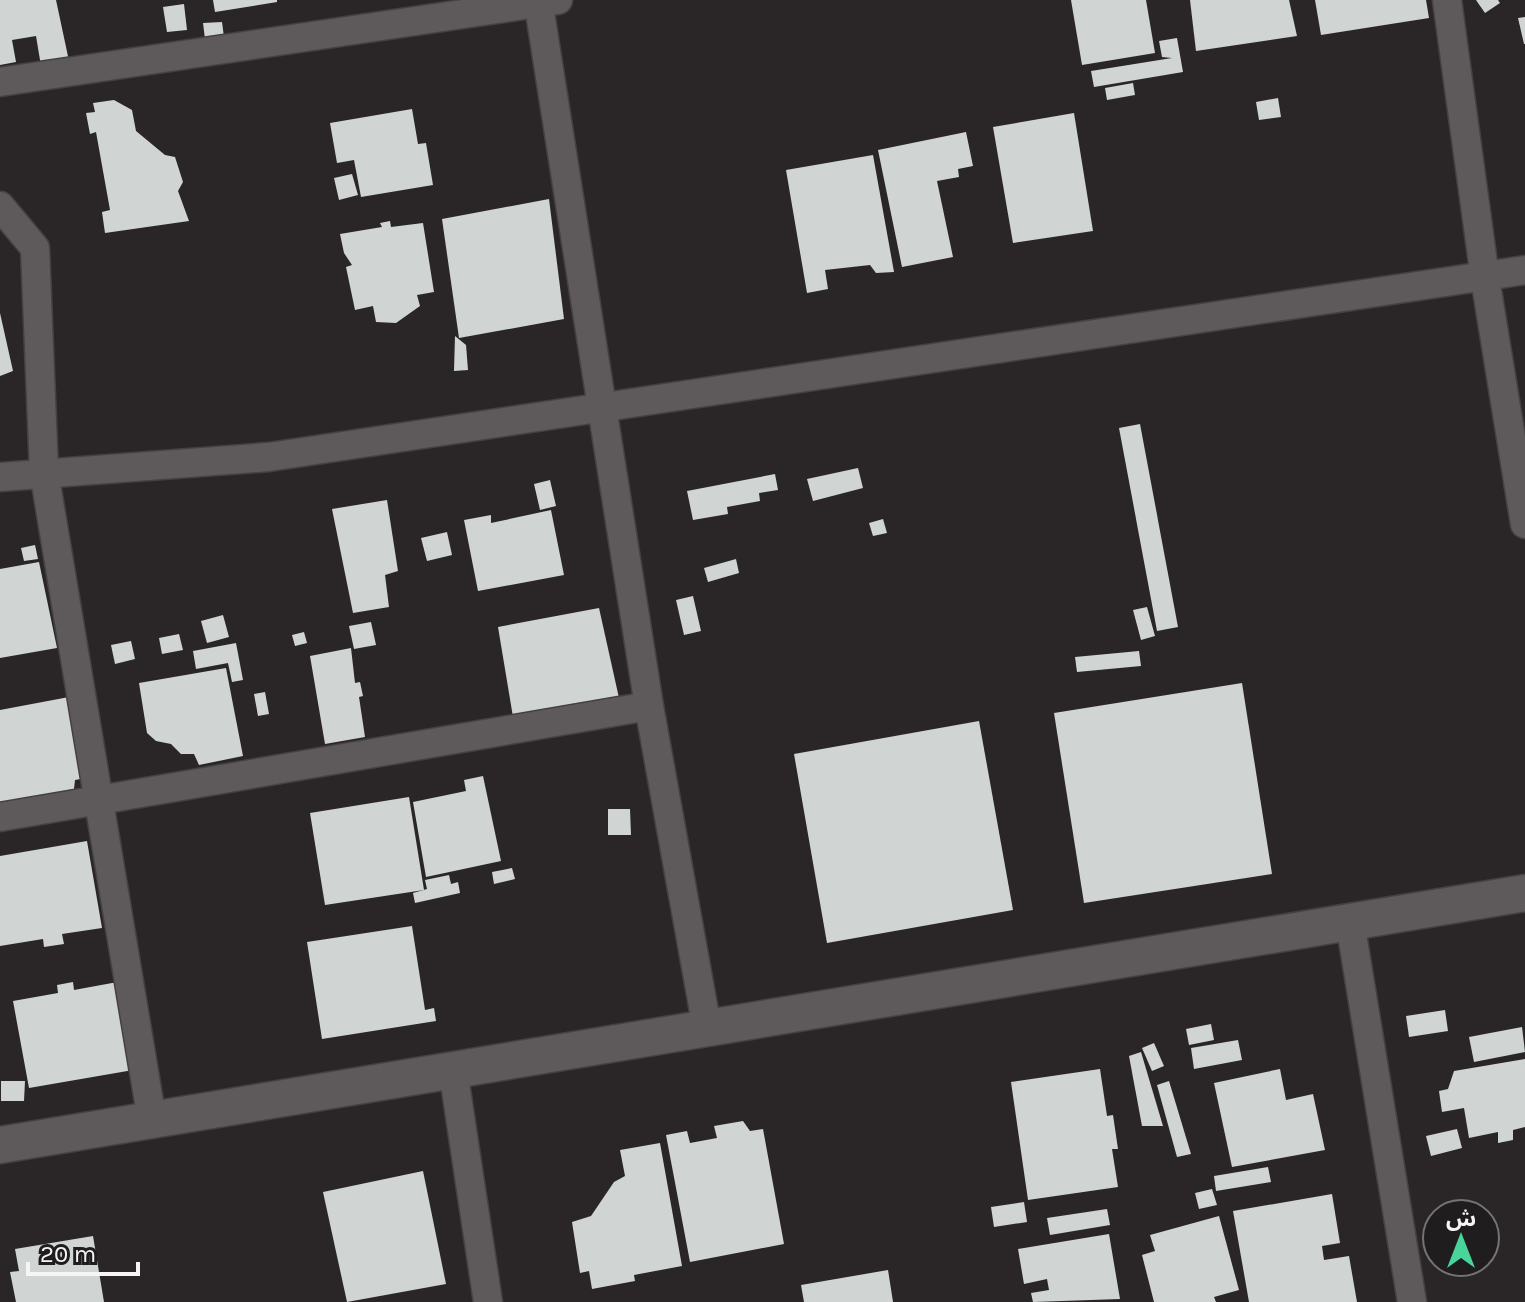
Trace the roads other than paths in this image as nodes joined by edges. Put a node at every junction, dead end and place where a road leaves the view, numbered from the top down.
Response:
1 (1447, 0) edge
2 (545, 1) edge
3 (0, 82) edge
4 (0, 206) edge
5 (1525, 270) edge
6 (1485, 278) junction
7 (601, 409) junction
8 (44, 472) junction
9 (0, 477) edge
10 (1525, 524) edge
11 (649, 706) junction
12 (101, 802) junction
13 (0, 817) edge
14 (1525, 893) edge
15 (1350, 922) junction
16 (707, 1028) junction
17 (453, 1070) junction
18 (152, 1120) junction
19 (0, 1145) edge
20 (488, 1302) edge
21 (1412, 1302) edge

1 - 6 street
2 - 3 street
2 - 7 street
4 - 8 street
5 - 6 street
6 - 7 street
6 - 10 street
7 - 8 street
7 - 11 street
8 - 9 street
8 - 12 street
11 - 12 street
11 - 16 street
12 - 13 street
12 - 18 street
14 - 15 street
15 - 16 street
15 - 21 street
16 - 17 street
17 - 18 street
17 - 20 street
18 - 19 street

